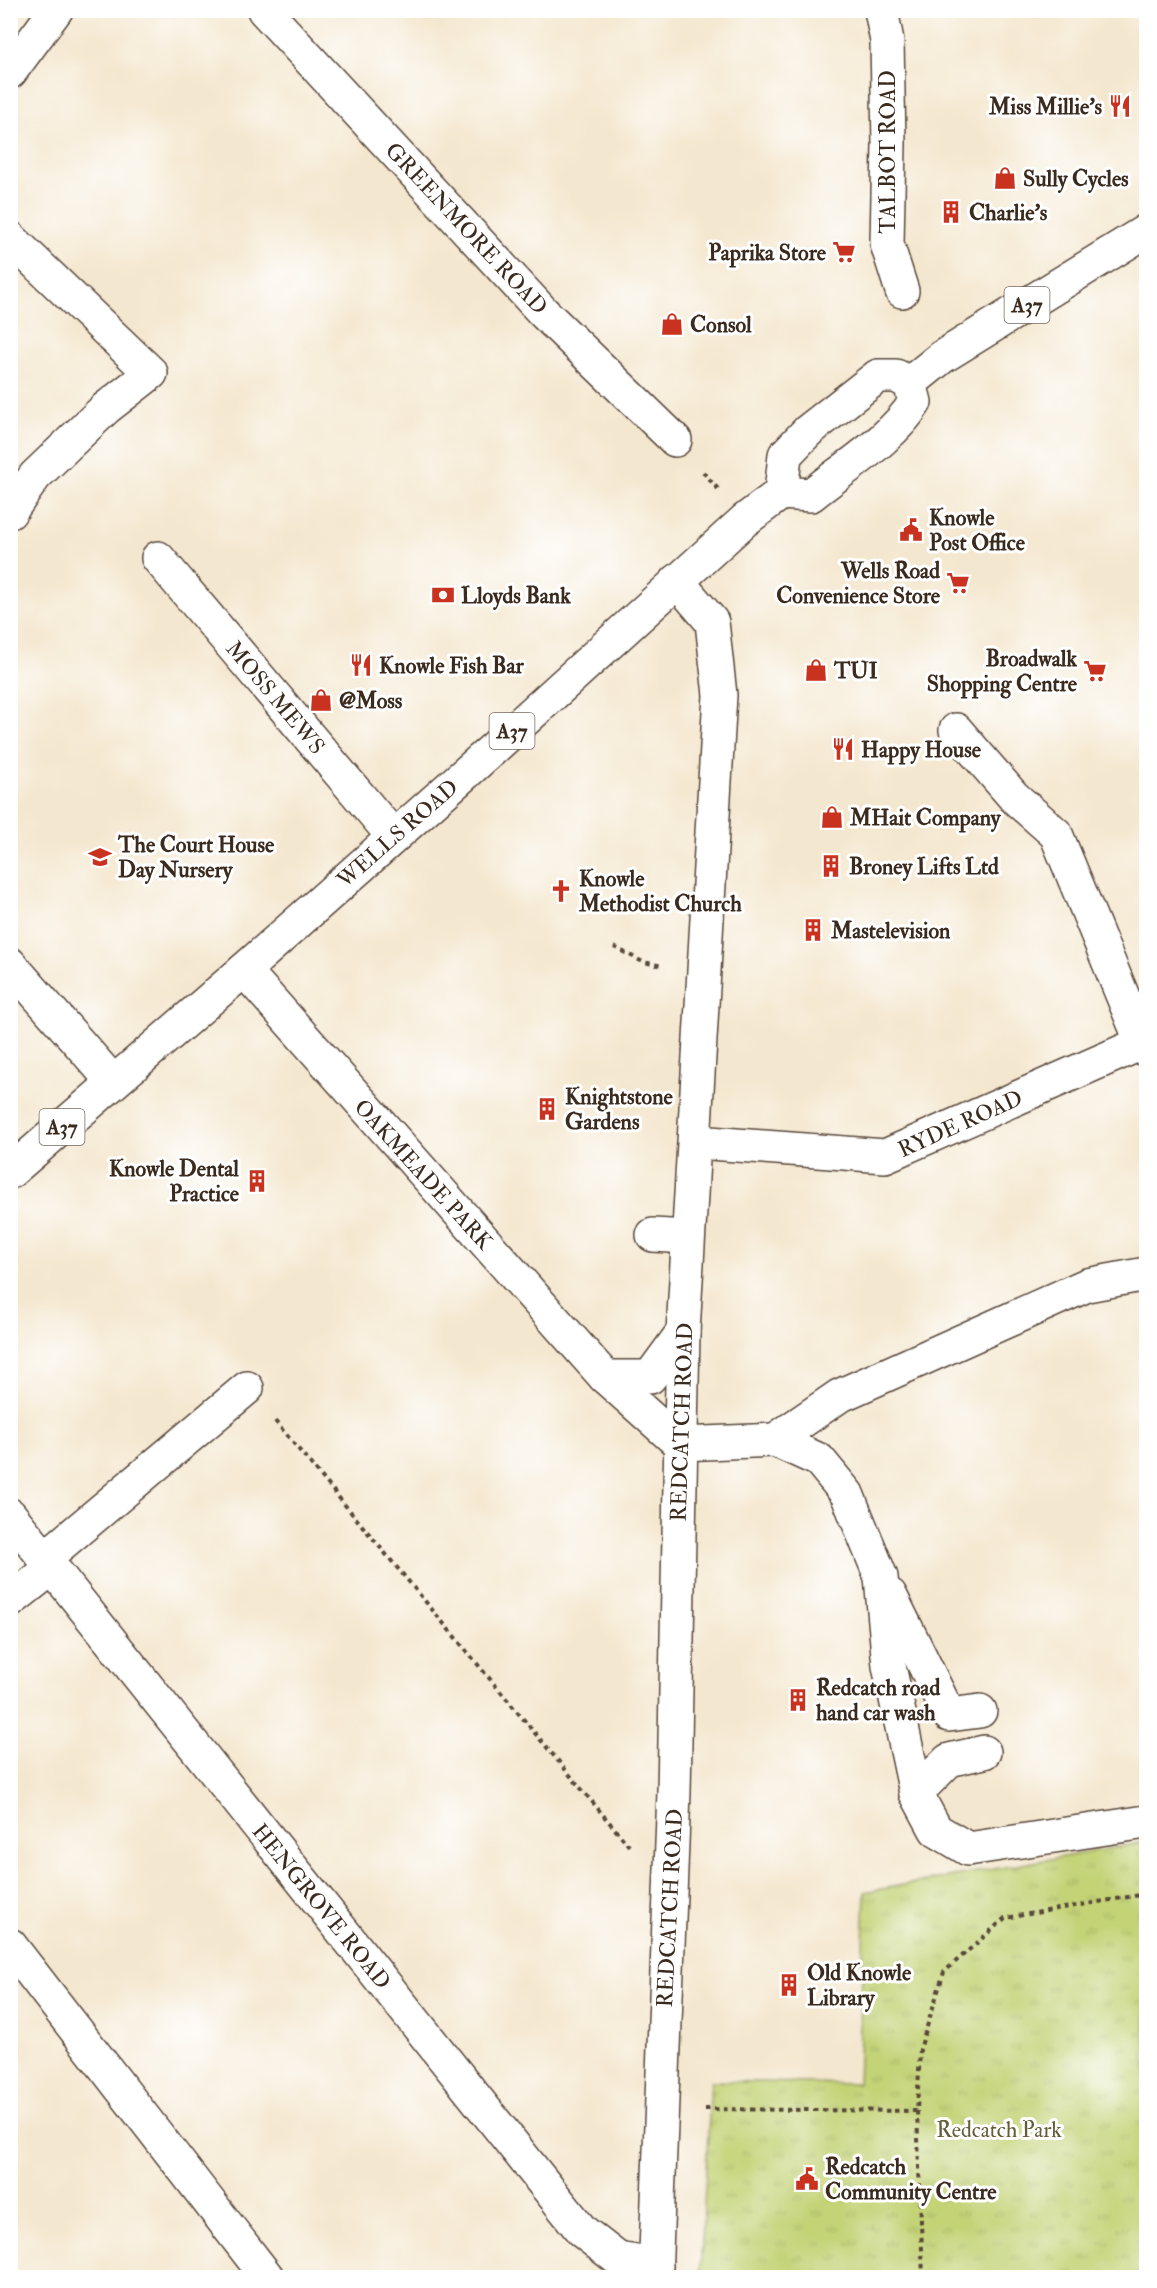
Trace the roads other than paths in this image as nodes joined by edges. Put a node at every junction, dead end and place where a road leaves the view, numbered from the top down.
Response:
1 (56, 10) edge
2 (264, 10) edge
3 (884, 26) edge
4 (10, 72) edge
5 (1146, 231) edge
6 (10, 238) edge
7 (902, 291) dead end
8 (910, 382) junction
9 (675, 440) road end
10 (781, 493) junction
11 (10, 512) edge
12 (158, 558) dead end
13 (676, 580) junction
14 (956, 730) dead end
15 (393, 836) junction
16 (10, 964) edge
17 (244, 970) junction
18 (113, 1082) junction
19 (696, 1142) junction
20 (10, 1172) edge
21 (652, 1235) dead end
22 (687, 1237) junction
23 (1146, 1274) edge
24 (683, 1332) junction
25 (605, 1377) junction
26 (247, 1388) road end
27 (775, 1440) junction
28 (680, 1444) junction
29 (10, 1515) edge
30 (48, 1563) junction
31 (881, 1577) junction
32 (10, 1600) edge
33 (980, 1711) dead end
34 (984, 1752) dead end
35 (916, 1792) junction
36 (1146, 1822) edge
37 (10, 1945) edge
38 (656, 2271) edge
39 (267, 2277) edge

1 - 4 main road
2 - 9 main road, GREENMORE ROAD
3 - 7 main road, TALBOT ROAD
5 - 8 main road, A37
6 - 11 main road
8 - 10 main road
8 - 10 main road
10 - 13 main road, WELLS ROAD / A37
12 - 15 main road, MOSS MEWS
13 - 15 main road, WELLS ROAD / A37
13 - 19 main road, REDCATCH ROAD
14 - 19 main road, RYDE ROAD
15 - 17 main road, WELLS ROAD / A37
16 - 18 main road
17 - 18 main road, WELLS ROAD / A37
17 - 25 main road, OAKMEADE PARK
18 - 20 main road, WELLS ROAD / A37
19 - 22 main road, REDCATCH ROAD
21 - 22 main road
22 - 24 main road, REDCATCH ROAD
23 - 27 main road
24 - 25 main road
24 - 28 main road, REDCATCH ROAD
25 - 28 main road, OAKMEADE PARK
26 - 30 main road
27 - 28 main road
27 - 31 main road
28 - 38 main road, REDCATCH ROAD
29 - 30 main road, HENGROVE ROAD
30 - 32 main road
30 - 38 main road, HENGROVE ROAD
31 - 33 main road
31 - 35 main road
34 - 35 main road
35 - 36 main road
37 - 39 main road

